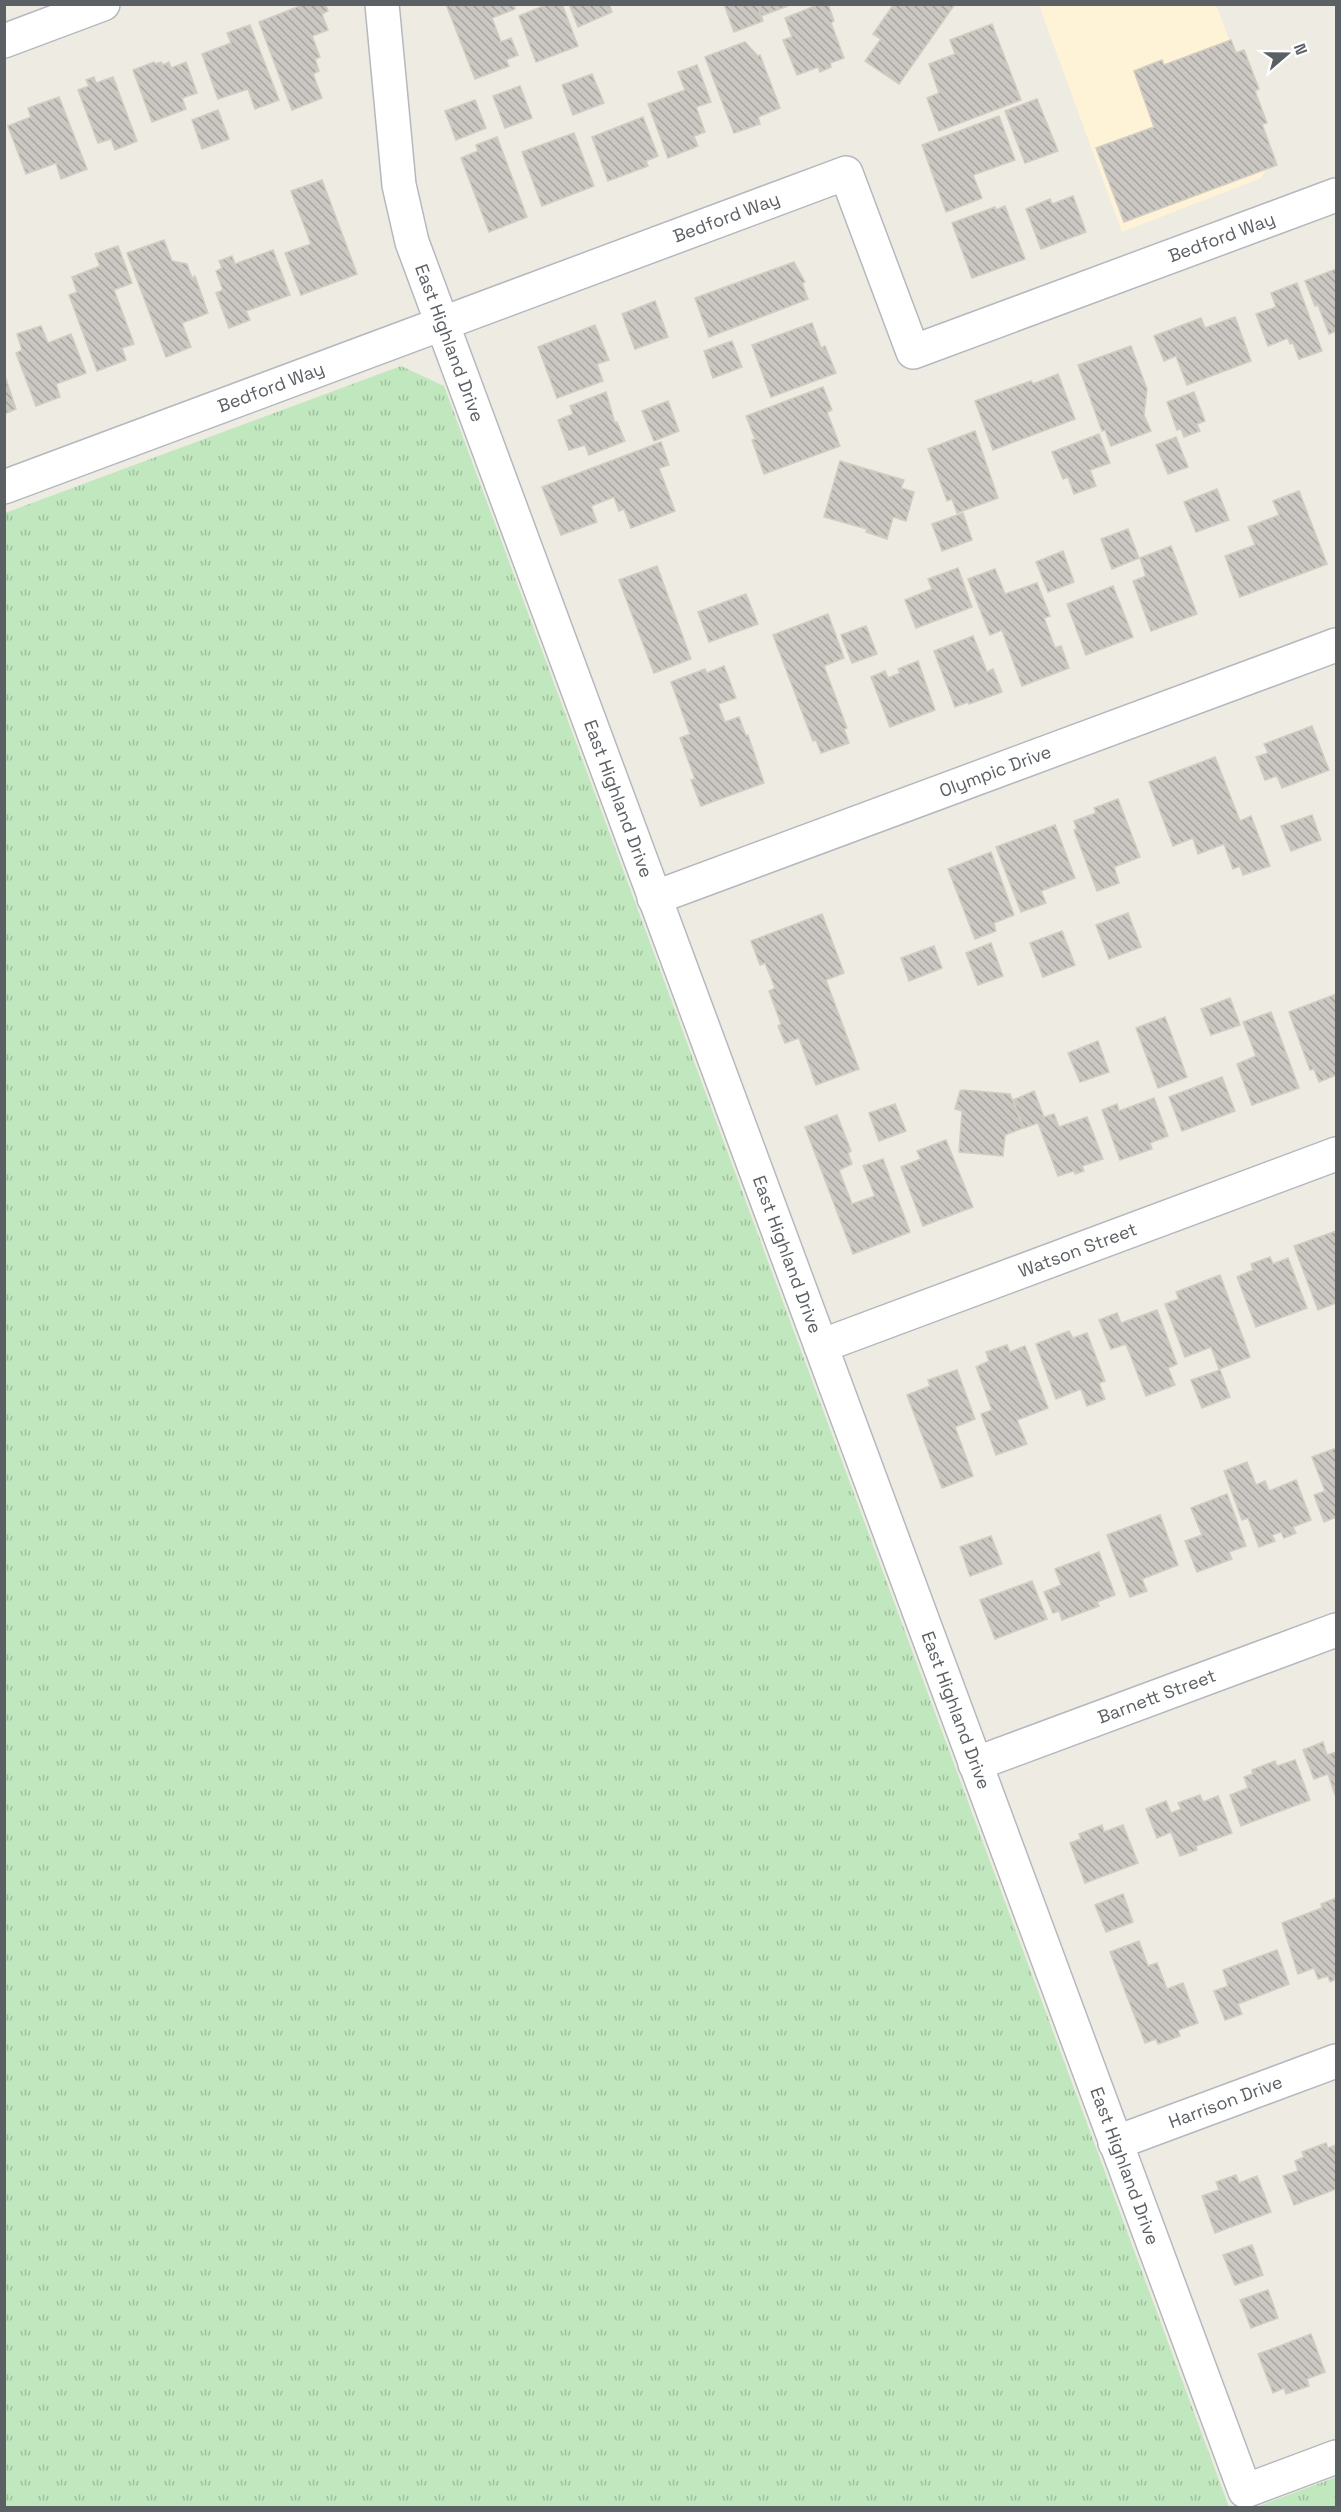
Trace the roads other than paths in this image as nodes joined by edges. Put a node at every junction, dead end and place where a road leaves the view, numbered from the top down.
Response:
1 (103, 4) edge
2 (382, 4) edge
3 (4, 41) edge
4 (1336, 195) edge
5 (442, 324) junction
6 (4, 487) edge
7 (1336, 645) edge
8 (654, 898) junction
9 (1336, 1155) edge
10 (821, 1346) junction
11 (1336, 1630) edge
12 (975, 1764) junction
13 (1336, 2061) edge
14 (1115, 2143) junction
15 (1336, 2457) edge

1 - 3 street
2 - 5 street, East Highland Drive
4 - 5 street, Bedford Way
5 - 6 street, Bedford Way
5 - 8 street, East Highland Drive
7 - 8 street, Olympic Drive
8 - 10 street, East Highland Drive
9 - 10 street, Watson Street
10 - 12 street, East Highland Drive
11 - 12 street, Barnett Street
12 - 14 street, East Highland Drive
13 - 14 street, Harrison Drive
14 - 15 street, East Highland Drive

